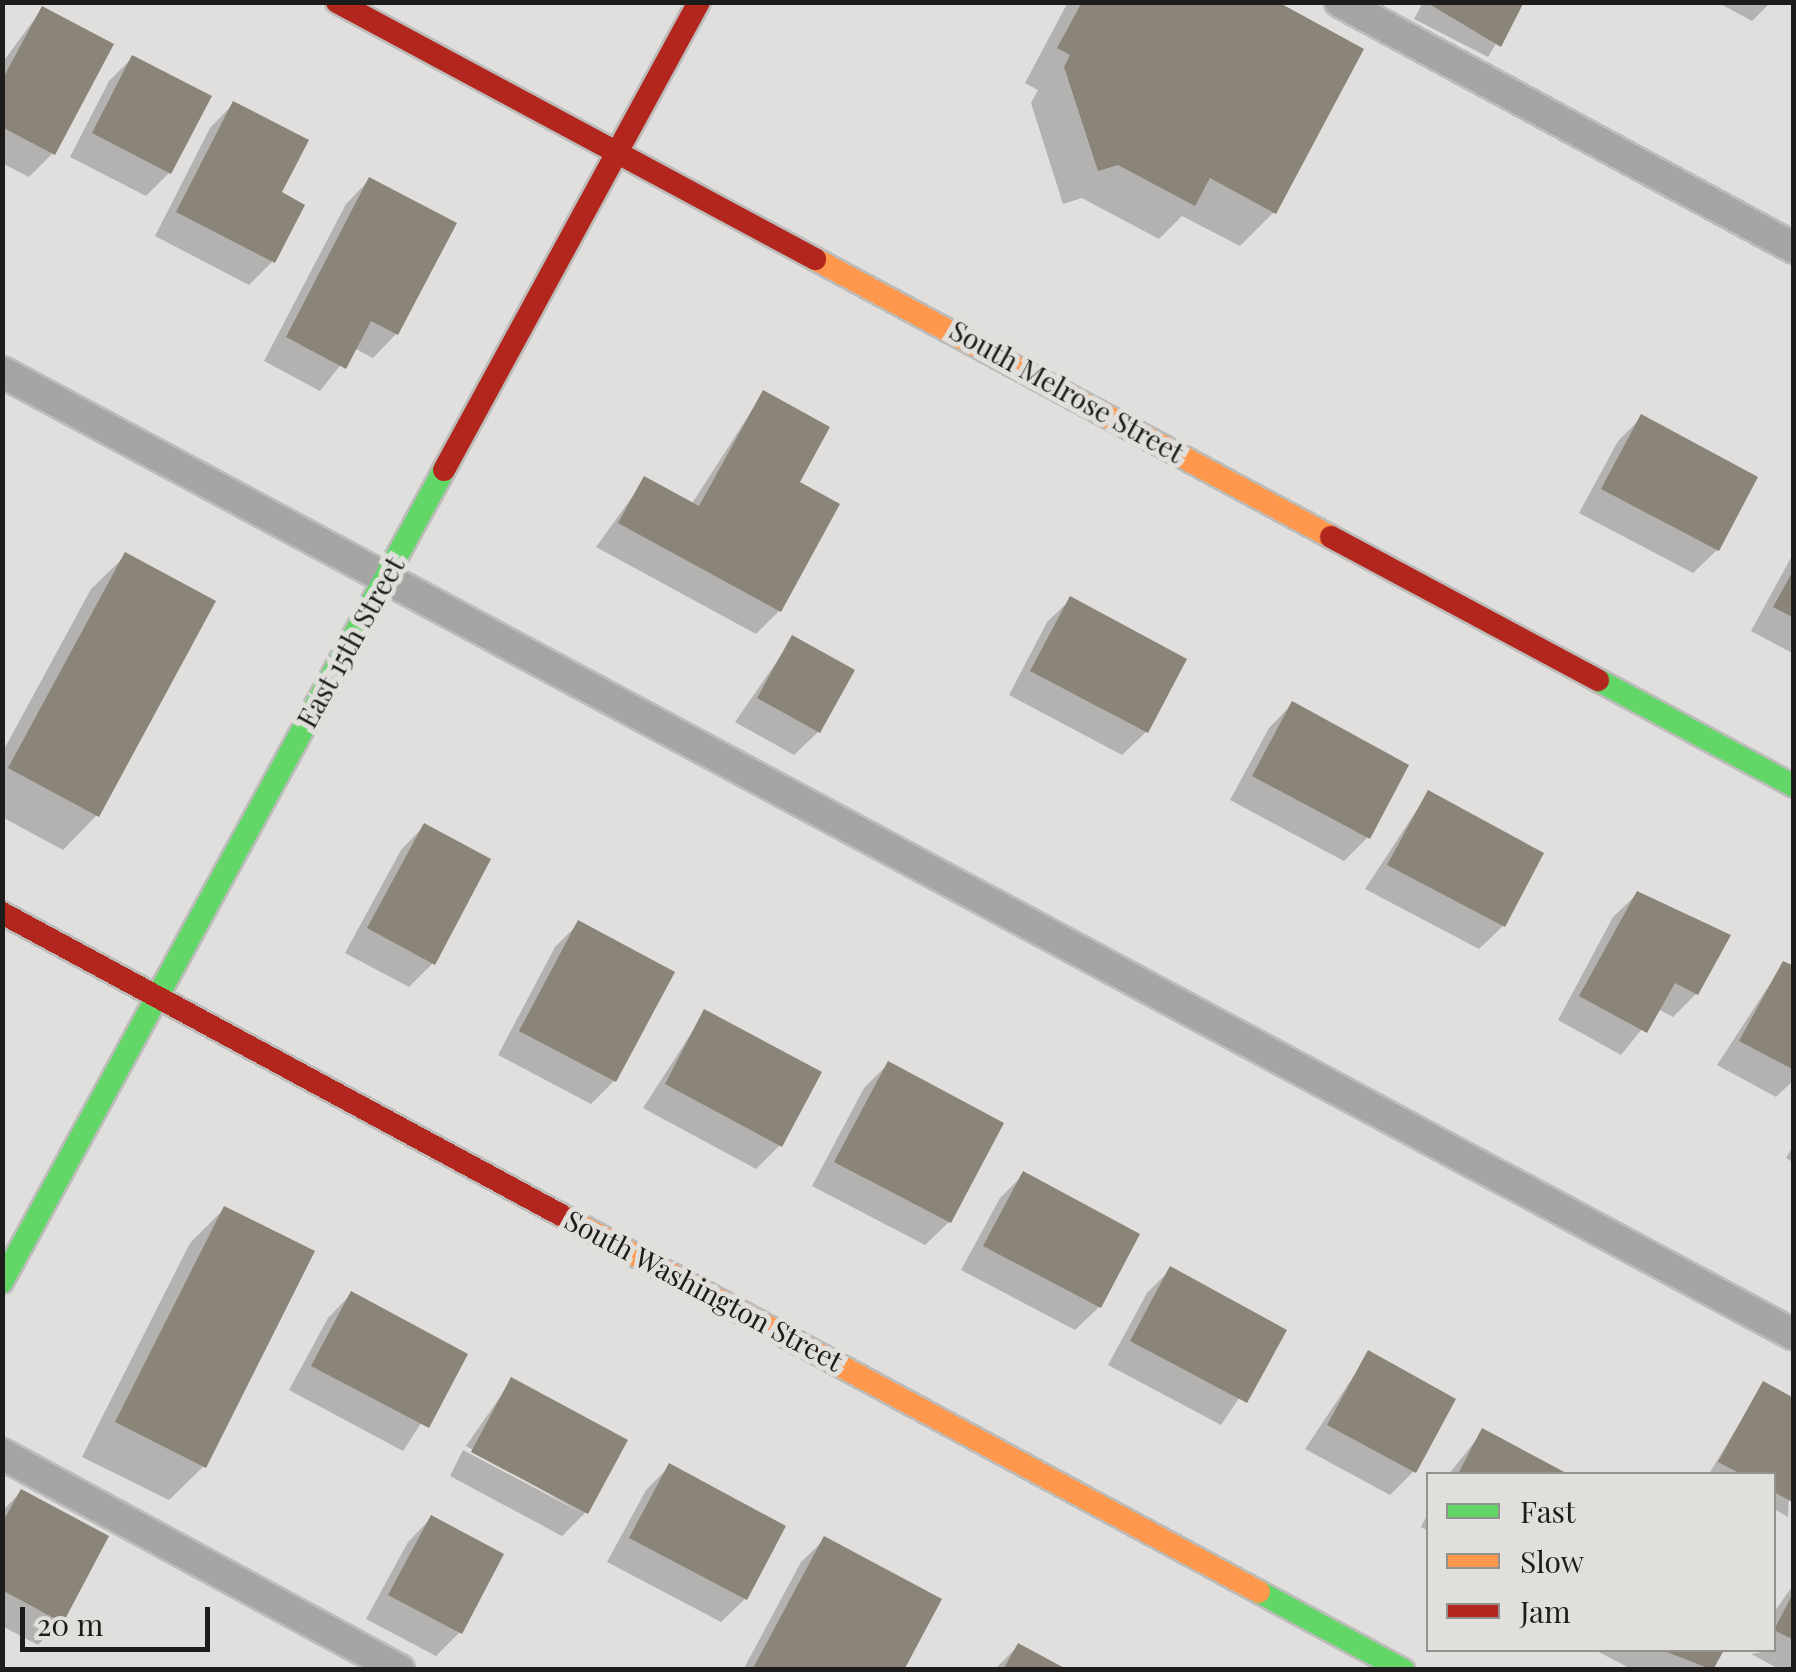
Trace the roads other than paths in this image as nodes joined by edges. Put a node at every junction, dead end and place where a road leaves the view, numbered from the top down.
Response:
1 (338, 2) edge
2 (698, 2) edge
3 (1340, 2) edge
4 (620, 148) junction
5 (1794, 248) edge
6 (2, 372) edge
7 (388, 572) junction
8 (1794, 786) edge
9 (2, 913) edge
10 (158, 994) junction
11 (2, 1282) edge
12 (1794, 1335) edge
13 (2, 1454) edge
14 (399, 1670) edge
15 (1403, 1670) edge

1 - 4 street, South Melrose Street
2 - 4 street, East 15th Street
3 - 5 lane
4 - 7 street, East 15th Street
4 - 8 street, South Melrose Street
6 - 7 lane
7 - 10 street, East 15th Street
7 - 12 lane
9 - 10 street, South Washington Street
10 - 11 street, East 15th Street
10 - 15 street, South Washington Street
13 - 14 lane

